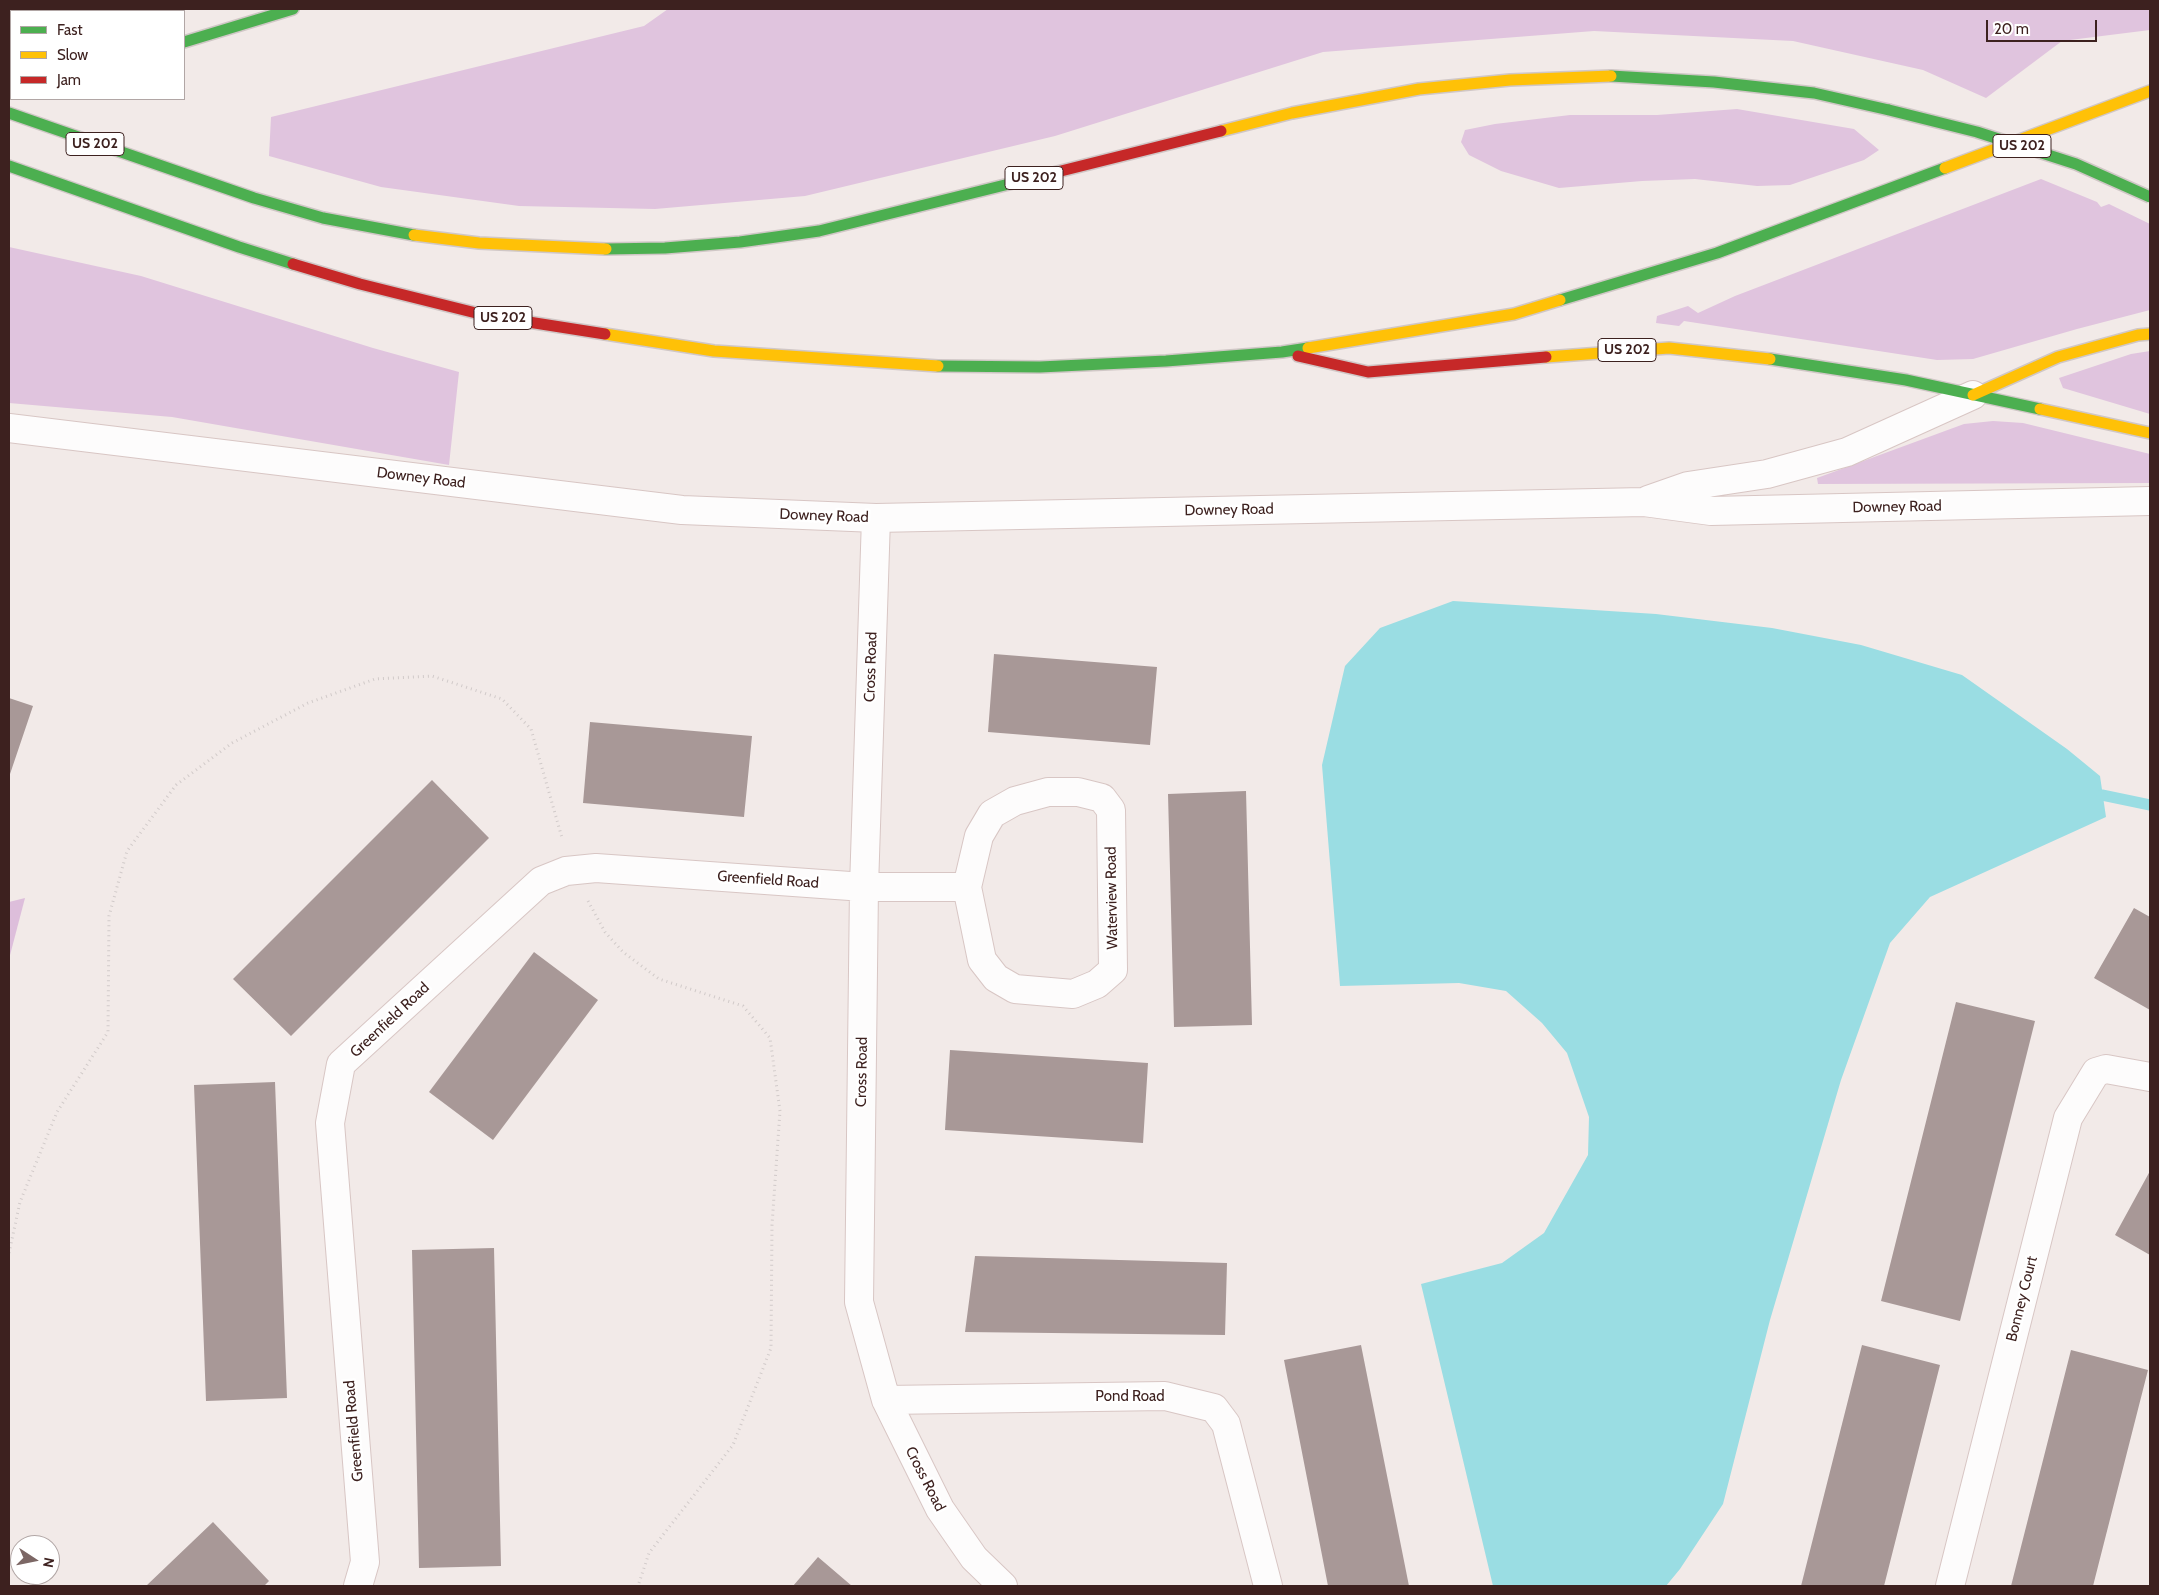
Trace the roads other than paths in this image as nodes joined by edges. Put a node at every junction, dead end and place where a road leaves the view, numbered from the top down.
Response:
1 (293, 9) edge
2 (185, 42) edge
3 (2150, 91) edge
4 (9, 113) edge
5 (9, 166) edge
6 (2150, 197) edge
7 (2150, 334) edge
8 (1282, 352) junction
9 (1972, 395) junction
10 (9, 428) edge
11 (2150, 433) edge
12 (2150, 501) edge
13 (1644, 502) junction
14 (876, 518) junction
15 (864, 887) junction
16 (967, 887) junction
17 (2150, 1077) edge
18 (886, 1400) junction
19 (1000, 1585) edge
20 (358, 1586) edge
21 (1268, 1586) edge
22 (1950, 1586) edge

1 - 2 highway
3 - 8 highway
4 - 6 highway, US 202, bridge
5 - 8 highway, US 202
7 - 9 highway
8 - 9 highway, US 202
9 - 11 highway, US 202
9 - 13 street, Downey Road
10 - 14 street, Downey Road
12 - 13 street, Downey Road
13 - 14 street, Downey Road
14 - 15 street, Cross Road
15 - 16 street
15 - 18 street, Cross Road
15 - 20 street, Greenfield Road
16 - 16 street, Waterview Road
17 - 22 street, Bonney Court
18 - 19 street, Cross Road
18 - 21 street, Pond Road

